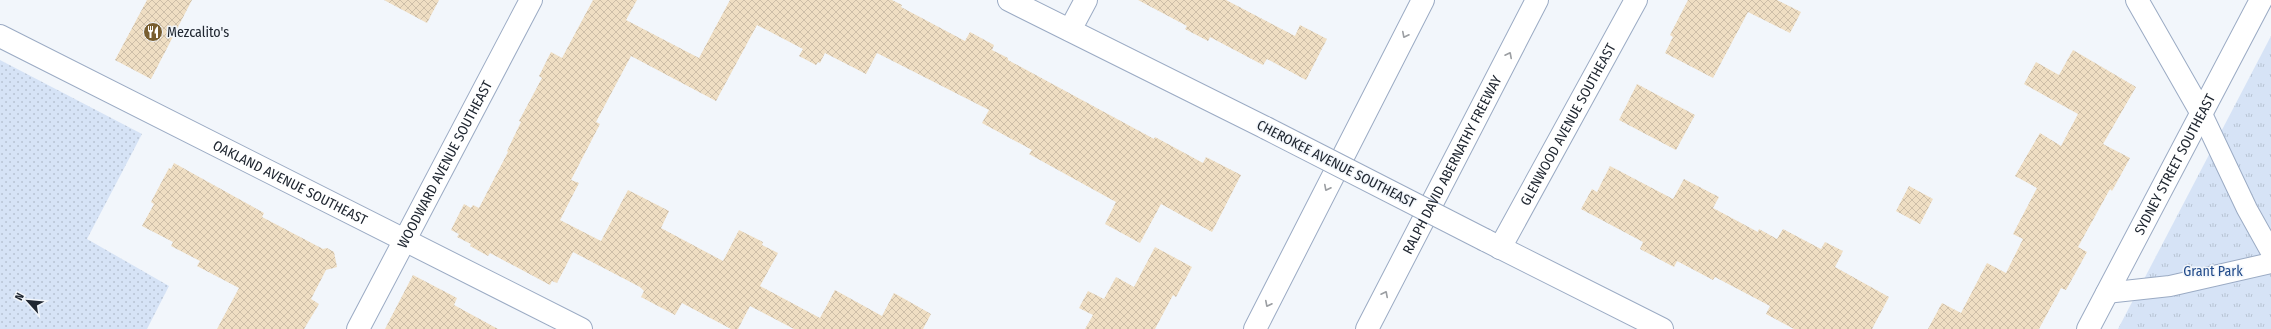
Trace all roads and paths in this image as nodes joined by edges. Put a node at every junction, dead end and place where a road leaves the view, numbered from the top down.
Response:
1 (531, 0) edge
2 (1009, 0) edge
3 (1086, 0) edge
4 (1423, 0) edge
5 (1537, 0) edge
6 (1636, 0) edge
7 (2136, 0) edge
8 (2260, 0) edge
9 (1070, 30) junction
10 (0, 36) edge
11 (2201, 112) junction
12 (405, 240) junction
13 (1492, 244) junction
14 (2271, 252) edge
15 (2271, 263) edge
16 (2106, 293) junction
17 (358, 329) edge
18 (581, 329) edge
19 (1255, 329) edge
20 (1367, 329) edge
21 (1662, 329) edge
22 (2088, 329) edge

1 - 12 main road, WOODWARD AVENUE SOUTHEAST
2 - 9 main road, CHEROKEE AVENUE SOUTHEAST
3 - 9 main road
4 -> 19 main road
20 -> 5 main road, RALPH DAVID ABERNATHY FREEWAY
6 - 13 main road, GLENWOOD AVENUE SOUTHEAST
7 - 11 main road
8 - 11 main road, SYDNEY STREET SOUTHEAST
9 - 13 main road, CHEROKEE AVENUE SOUTHEAST, bridge
10 - 12 main road, OAKLAND AVENUE SOUTHEAST
11 - 14 street
11 - 16 main road, SYDNEY STREET SOUTHEAST
12 - 17 main road, WOODWARD AVENUE SOUTHEAST
12 - 18 main road, OAKLAND AVENUE SOUTHEAST
13 - 21 main road, CHEROKEE AVENUE SOUTHEAST
15 - 16 street
16 - 22 main road, SYDNEY STREET SOUTHEAST

